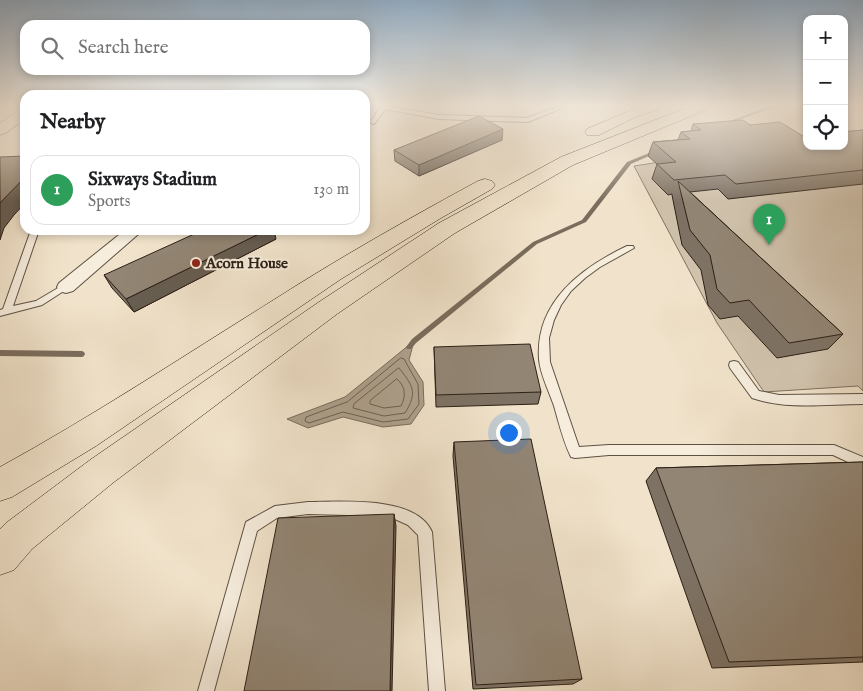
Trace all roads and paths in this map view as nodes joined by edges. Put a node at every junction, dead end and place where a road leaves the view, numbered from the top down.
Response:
1 (579, 138) edge
2 (624, 138) edge
3 (33, 235) edge
4 (129, 235) edge
5 (630, 248) dead end
6 (66, 287) joint
7 (4, 311) edge
8 (734, 365) dead end
9 (863, 399) edge
10 (863, 463) edge
11 (0, 485) edge
12 (0, 556) edge
13 (206, 691) edge
14 (437, 691) edge

1 - 11 main road
2 - 12 main road
3 - 7 lane
4 - 6 street
5 - 10 lane
6 - 7 lane
8 - 9 lane
13 - 14 lane

